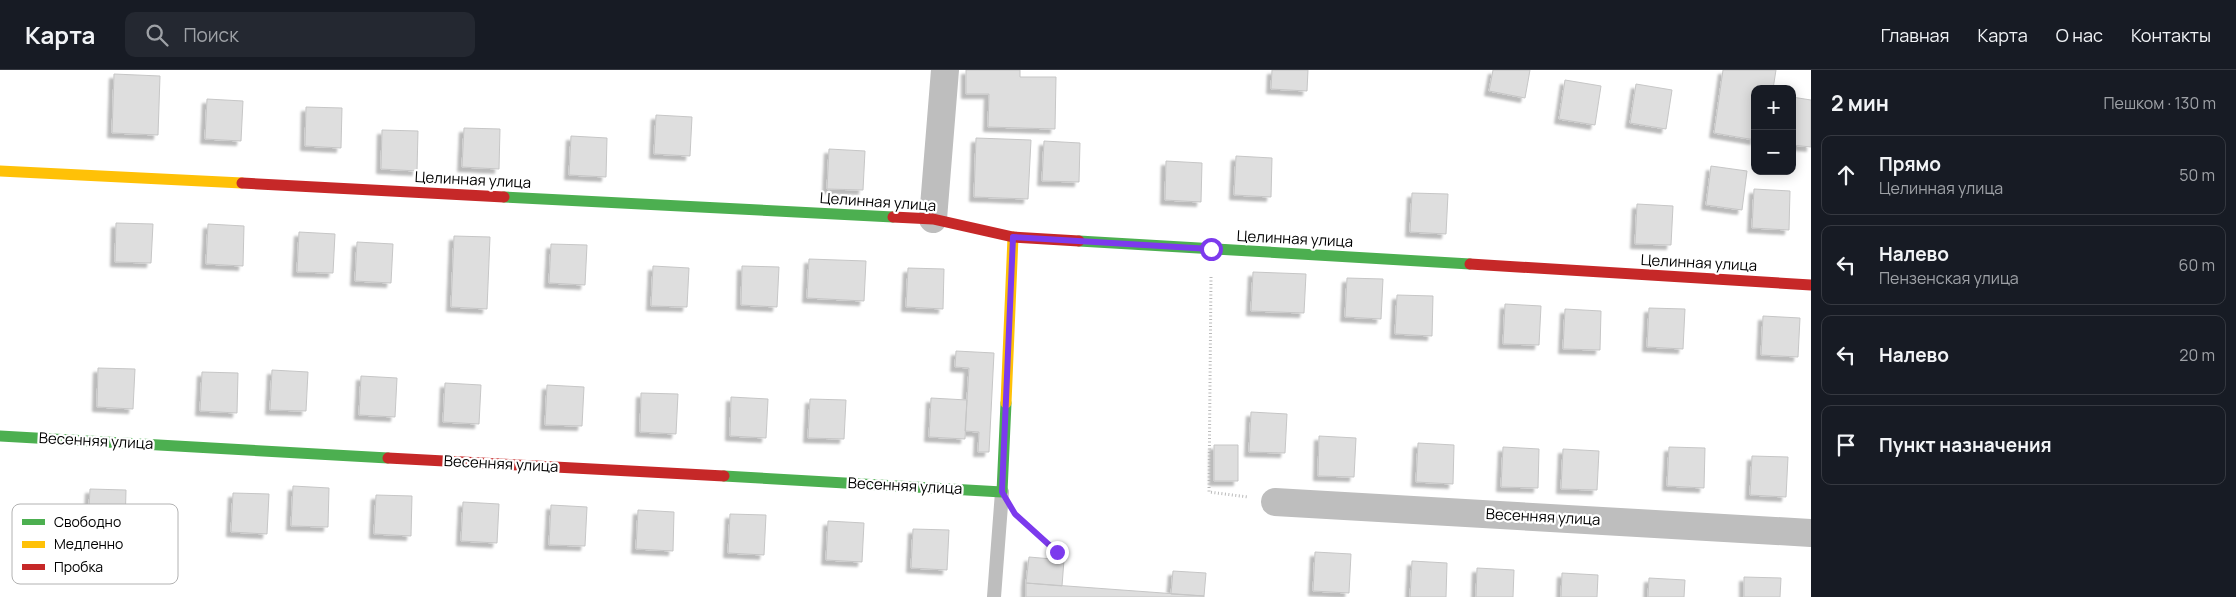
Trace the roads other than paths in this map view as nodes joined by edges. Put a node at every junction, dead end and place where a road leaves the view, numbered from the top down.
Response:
1 (945, 70) edge
2 (0, 171) edge
3 (933, 219) junction
4 (1013, 237) junction
5 (1811, 285) edge
6 (0, 436) edge
7 (1002, 492) junction
8 (1275, 502) road end
9 (1811, 533) edge
10 (994, 597) edge

1 - 3 street
2 - 3 street, Целинная улица
3 - 4 street, Целинная улица
4 - 5 street, Целинная улица
4 - 7 street
6 - 7 street, Весенняя улица
7 - 10 lane
8 - 9 street, Весенняя улица

